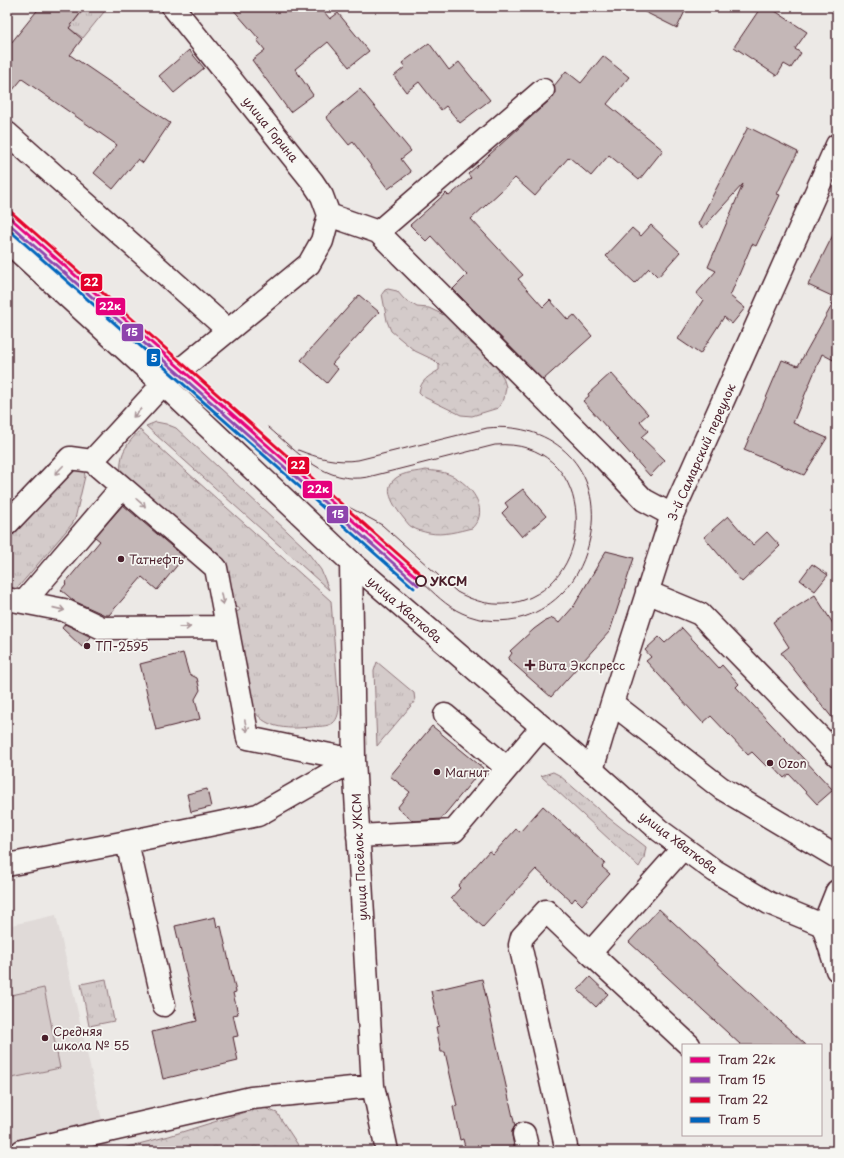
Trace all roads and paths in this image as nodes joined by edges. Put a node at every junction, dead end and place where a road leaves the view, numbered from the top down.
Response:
1 (173, 7) edge
2 (543, 90) dead end
3 (7, 133) edge
4 (837, 145) edge
5 (329, 215) junction
6 (378, 232) junction
7 (7, 240) edge
8 (228, 330) junction
9 (163, 384) junction
10 (92, 461) junction
11 (122, 487) junction
12 (672, 515) junction
13 (7, 524) edge
14 (351, 562) junction
15 (647, 592) junction
16 (16, 601) edge
17 (227, 627) junction
18 (612, 703) junction
19 (445, 715) dead end
20 (542, 727) junction
21 (837, 755) edge
22 (354, 760) junction
23 (507, 768) junction
24 (592, 770) junction
25 (358, 836) junction
26 (127, 842) junction
27 (683, 848) junction
28 (837, 857) edge
29 (7, 865) edge
30 (837, 892) edge
31 (830, 929) edge
32 (590, 953) junction
33 (837, 970) edge
34 (164, 1004) dead end
35 (688, 1044) edge
36 (373, 1086) junction
37 (70, 1146) edge
38 (22, 1151) edge
39 (387, 1151) edge
40 (567, 1151) edge

1 - 5 street, улица Горина
2 - 6 street
3 - 8 street
4 - 12 street, 3-й Самарский переулок
5 - 6 street
5 - 8 street
6 - 12 street
7 - 9 street, улица Хваткова
8 - 9 street
9 -> 10 street
9 - 14 street, улица Хваткова
10 - 11 street
10 -> 13 street
11 - 16 street
11 -> 17 street
12 - 15 street, 3-й Самарский переулок
14 - 20 street, улица Хваткова
14 - 22 street, улица Посёлок УКСМ
15 - 18 street, 3-й Самарский переулок
15 - 21 street
16 -> 17 street
17 -> 22 street
18 - 24 street, 3-й Самарский переулок
18 - 28 street
19 - 23 street
20 - 23 street
20 - 24 street, улица Хваткова
22 - 25 street, улица Посёлок УКСМ
22 - 26 street
23 - 25 street
24 - 27 street, улица Хваткова
25 - 36 street, улица Посёлок УКСМ
26 - 29 street
26 - 34 street
27 - 31 street, улица Хваткова
27 - 32 street
30 - 31 street
31 - 33 street
32 - 35 street
32 - 40 street
36 - 37 street
36 - 39 street, улица Посёлок УКСМ
37 - 38 street

